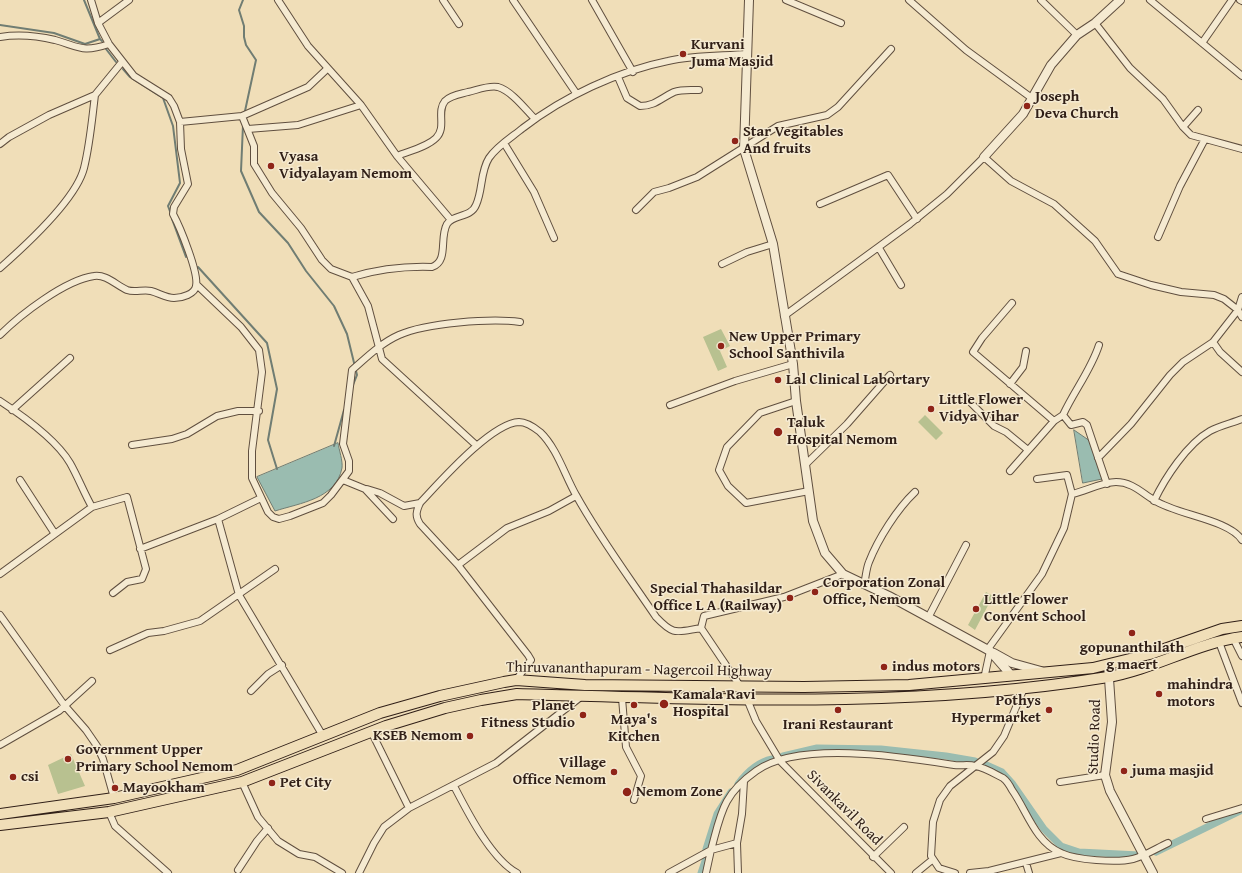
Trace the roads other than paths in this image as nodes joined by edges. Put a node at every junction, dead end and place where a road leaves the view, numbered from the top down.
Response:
1 (91, 0) edge
2 (129, 0) edge
3 (278, 0) edge
4 (443, 0) edge
5 (513, 0) edge
6 (592, 0) edge
7 (749, 0) edge
8 (786, 0) edge
9 (909, 0) edge
10 (1041, 0) edge
11 (1120, 0) edge
12 (1150, 0) edge
13 (1232, 0) edge
14 (98, 23) junction
15 (841, 23) dead end
16 (1095, 23) junction
17 (459, 24) dead end
18 (1077, 35) junction
19 (0, 37) edge
20 (1202, 43) junction
21 (109, 44) junction
22 (891, 50) dead end
23 (747, 54) junction
24 (122, 62) junction
25 (327, 68) junction
26 (632, 72) junction
27 (1242, 76) edge
28 (618, 77) junction
29 (699, 90) dead end
30 (576, 93) junction
31 (95, 95) junction
32 (1033, 99) junction
33 (361, 105) junction
34 (1198, 110) dead end
35 (242, 116) junction
36 (535, 119) junction
37 (180, 122) junction
38 (1183, 127) junction
39 (248, 130) junction
40 (1205, 139) junction
41 (504, 143) junction
42 (0, 144) edge
43 (744, 149) junction
44 (1242, 149) edge
45 (397, 156) junction
46 (984, 157) junction
47 (820, 204) dead end
48 (636, 210) dead end
49 (917, 219) junction
50 (451, 220) junction
51 (1158, 237) dead end
52 (554, 238) dead end
53 (773, 244) junction
54 (879, 248) junction
55 (722, 264) dead end
56 (0, 268) edge
57 (352, 277) junction
58 (197, 285) junction
59 (901, 286) dead end
60 (1242, 297) edge
61 (1012, 303) dead end
62 (1238, 310) junction
63 (784, 316) junction
64 (1242, 317) edge
65 (520, 322) dead end
66 (0, 335) edge
67 (1213, 342) junction
68 (1099, 345) dead end
69 (378, 347) junction
70 (1026, 351) dead end
71 (70, 358) dead end
72 (793, 364) junction
73 (1242, 372) edge
74 (890, 375) dead end
75 (1010, 384) junction
76 (966, 398) dead end
77 (796, 401) junction
78 (0, 402) edge
79 (670, 405) dead end
80 (12, 410) junction
81 (258, 411) junction
82 (1063, 415) junction
83 (1242, 419) edge
84 (1054, 421) junction
85 (132, 445) dead end
86 (476, 445) junction
87 (1028, 450) junction
88 (1098, 458) junction
89 (806, 464) junction
90 (1010, 471) dead end
91 (1036, 479) dead end
92 (20, 480) dead end
93 (344, 480) junction
94 (1107, 484) junction
95 (365, 489) junction
96 (809, 491) junction
97 (915, 492) dead end
98 (1072, 494) junction
99 (576, 496) junction
100 (261, 498) junction
101 (1154, 500) junction
102 (420, 503) junction
103 (92, 508) junction
104 (218, 519) junction
105 (393, 519) dead end
106 (55, 534) junction
107 (1242, 540) edge
108 (966, 545) dead end
109 (140, 549) junction
110 (458, 565) junction
111 (275, 569) dead end
112 (0, 574) edge
113 (843, 574) junction
114 (864, 584) junction
115 (113, 593) dead end
116 (239, 595) junction
117 (0, 615) edge
118 (928, 618) junction
119 (1242, 626) edge
120 (701, 628) junction
121 (1238, 638) edge
122 (1219, 642) junction
123 (110, 650) dead end
124 (989, 650) junction
125 (1242, 656) edge
126 (1108, 664) junction
127 (282, 665) junction
128 (1045, 673) junction
129 (1011, 675) junction
130 (1109, 677) junction
131 (984, 679) junction
132 (516, 680) junction
133 (92, 681) dead end
134 (585, 685) junction
135 (740, 686) junction
136 (1019, 688) junction
137 (251, 691) dead end
138 (582, 696) junction
139 (622, 698) junction
140 (747, 699) junction
141 (1242, 703) edge
142 (65, 706) junction
143 (371, 731) junction
144 (323, 736) junction
145 (0, 745) edge
146 (780, 761) junction
147 (975, 766) junction
148 (1105, 775) junction
149 (744, 781) junction
150 (242, 782) junction
151 (1060, 782) dead end
152 (454, 786) junction
153 (114, 798) junction
154 (634, 800) dead end
155 (409, 808) junction
156 (1242, 808) edge
157 (109, 812) junction
158 (0, 814) edge
159 (1206, 819) dead end
160 (0, 825) edge
161 (268, 828) junction
162 (904, 828) dead end
163 (737, 843) junction
164 (1168, 843) dead end
165 (711, 850) junction
166 (1061, 853) junction
167 (1143, 854) junction
168 (873, 857) junction
169 (932, 860) junction
170 (1026, 863) junction
171 (238, 870) dead end
172 (514, 872) edge
173 (990, 872) edge
174 (168, 873) edge
175 (342, 873) edge
176 (359, 873) edge
177 (669, 873) edge
178 (706, 873) edge
179 (738, 873) edge
180 (891, 873) edge
181 (916, 873) edge
182 (955, 873) edge
183 (970, 873) edge
184 (1029, 873) edge
185 (1154, 873) edge

1 - 14 street
2 - 14 street
3 - 25 street
4 - 17 street
5 - 30 street
6 - 26 street
7 - 23 street
8 - 15 street
9 - 32 street
10 - 18 street
11 - 16 street
12 - 20 street
13 - 20 street
14 - 21 street
16 - 18 street
16 - 38 street
18 - 32 street
19 - 21 street
20 - 27 street
21 - 24 street
22 - 43 street
23 - 26 street
23 - 43 street
24 - 31 street
24 - 37 street
25 - 33 street
25 - 35 street
26 - 28 street
28 - 29 street
28 - 30 street
30 - 36 street
31 - 42 street
31 - 56 street
32 - 46 street
33 - 39 street
33 - 45 street
34 - 38 street
35 - 37 street
35 - 39 street
36 - 41 street
36 - 45 street
37 - 58 street
38 - 40 street
39 - 57 street
40 - 44 street
40 - 51 street
41 - 50 street
41 - 52 street
43 - 48 street
43 - 53 street
45 - 50 street
46 - 49 street
46 - 62 street
47 - 49 street
49 - 54 street
50 - 57 street
53 - 55 street
53 - 63 street
54 - 59 street
54 - 63 street
57 - 69 street
58 - 66 street
58 - 81 street
60 - 62 street
61 - 75 street
62 - 64 street
62 - 67 street
63 - 72 street
65 - 69 street
67 - 73 street
67 - 88 street
68 - 82 street
69 - 86 street
69 - 93 street
70 - 75 street
71 - 80 street
72 - 77 street
72 - 79 street
74 - 89 street
75 - 84 street
76 - 87 street
77 - 89 street
77 - 96 street
78 - 80 street
80 - 103 street
81 - 85 street
81 - 100 street
82 - 84 street
82 - 88 street
83 - 101 street
84 - 87 street
86 - 99 street
86 - 102 street
87 - 90 street
88 - 94 street
89 - 96 street
91 - 98 street
92 - 106 street
93 - 95 street
93 - 100 street
94 - 98 street
94 - 101 street
95 - 102 street
95 - 105 street
96 - 113 street
97 - 114 street
98 - 124 street
99 - 110 street
99 - 120 street
100 - 104 street
101 - 107 street
102 - 110 street
103 - 106 street
103 - 109 street
104 - 109 street
104 - 116 street
106 - 112 street
108 - 118 street
109 - 115 street
110 - 132 street
111 - 116 street
113 - 114 street
113 - 120 street
114 - 118 street
116 - 123 street
116 - 127 street
117 - 142 street
118 - 124 street
119 - 126 main road, Thiruvananthapuram - Nagercoil Highway
120 - 135 street
121 - 122 main road, Thiruvananthapuram - Nagercoil Highway
121 - 125 street
122 - 130 main road, Thiruvananthapuram - Nagercoil Highway
122 - 141 street
124 - 128 street
124 - 129 street
124 - 131 street
126 - 128 main road, Thiruvananthapuram - Nagercoil Highway
126 - 130 street, Studio Road
127 - 137 street
127 - 144 street
128 - 129 main road, Thiruvananthapuram - Nagercoil Highway
129 - 131 main road, Thiruvananthapuram - Nagercoil Highway
129 - 136 main road
130 - 136 main road, Thiruvananthapuram - Nagercoil Highway
130 - 148 street, Studio Road
131 - 135 main road, Thiruvananthapuram - Nagercoil Highway
132 - 134 main road, Thiruvananthapuram - Nagercoil Highway
132 - 144 main road, Thiruvananthapuram - Nagercoil Highway
133 - 142 street
134 - 135 main road, Thiruvananthapuram - Nagercoil Highway
134 - 138 main road
136 - 140 main road, Thiruvananthapuram - Nagercoil Highway
136 - 147 street
138 - 139 main road, Thiruvananthapuram - Nagercoil Highway
138 - 143 main road, Thiruvananthapuram - Nagercoil Highway
138 - 152 street
139 - 140 main road, Thiruvananthapuram - Nagercoil Highway
139 - 154 street
140 - 146 street, Sivankavil Road
142 - 145 street
142 - 153 street
143 - 150 main road, Thiruvananthapuram - Nagercoil Highway
143 - 155 street
144 - 153 main road, Thiruvananthapuram - Nagercoil Highway
146 - 147 street
146 - 149 street
146 - 168 street, Sivankavil Road
147 - 166 street
147 - 169 street
148 - 151 street
148 - 167 street, Studio Road
149 - 163 street
149 - 165 street
150 - 157 main road, Thiruvananthapuram - Nagercoil Highway
150 - 161 street
152 - 155 street
152 - 172 street
153 - 158 main road, Thiruvananthapuram - Nagercoil Highway
155 - 176 street
156 - 159 street
157 - 160 main road, Thiruvananthapuram - Nagercoil Highway
157 - 174 street
161 - 171 street
161 - 175 street
162 - 168 street
163 - 165 street
163 - 179 street
164 - 167 street
165 - 177 street
165 - 178 street
166 - 167 street
166 - 170 street
167 - 185 street, Studio Road
168 - 180 street, Sivankavil Road
169 - 181 street
169 - 182 street
170 - 173 street
170 - 184 street
173 - 183 street

